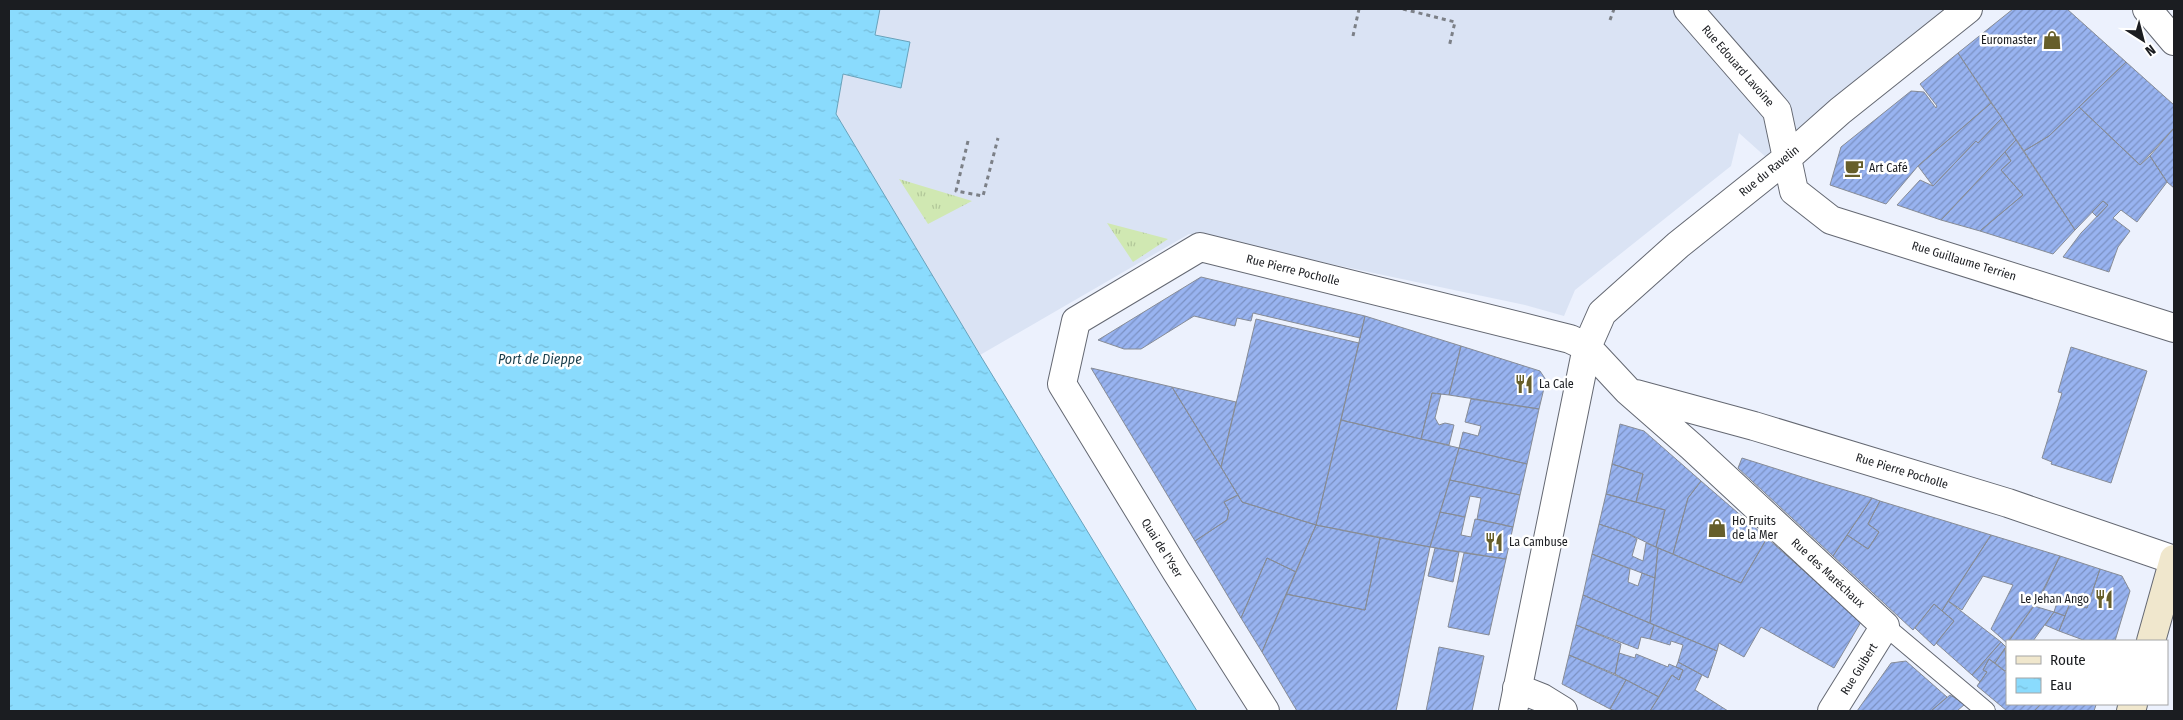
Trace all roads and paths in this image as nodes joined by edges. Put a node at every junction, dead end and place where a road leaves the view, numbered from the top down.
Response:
1 (1359, 9) edge
2 (1403, 9) edge
3 (1614, 9) edge
4 (1688, 9) edge
5 (1968, 9) edge
6 (2147, 9) edge
7 (1610, 20) dead end
8 (1353, 36) dead end
9 (2174, 42) edge
10 (1449, 47) dead end
11 (998, 138) dead end
12 (968, 141) dead end
13 (1787, 158) junction
14 (2174, 328) edge
15 (1586, 347) junction
16 (1062, 384) joint
17 (1628, 391) junction
18 (2174, 560) edge
19 (1885, 626) junction
20 (2151, 640) edge
21 (1515, 700) edge
22 (1265, 711) edge
23 (1563, 711) edge
24 (1832, 711) edge
25 (1986, 711) edge

1 - 8 path
2 - 10 path
3 - 7 path
4 - 13 street, Rue Edouard Lavoine
5 - 13 street, Rue du Ravelin
6 - 9 street
11 - 12 path
13 - 14 street, Rue Guillaume Terrien
13 - 15 street, Rue du Ravelin
15 - 16 street, Rue Pierre Pocholle
15 - 17 street, Rue des Maréchaux
15 - 21 street, Rue du Ravelin
16 - 22 street, Quai de l'Yser
17 - 18 street, Rue Pierre Pocholle
17 - 19 street, Rue des Maréchaux
18 - 20 main road
19 - 24 street, Rue Guibert
19 - 25 lane, Rue des Maréchaux
21 - 23 street

